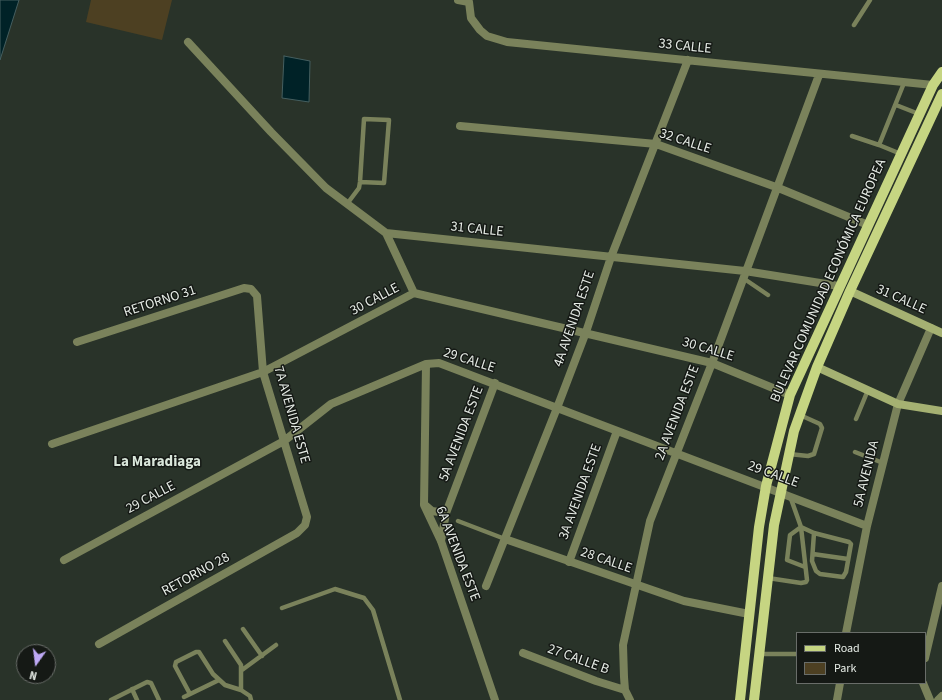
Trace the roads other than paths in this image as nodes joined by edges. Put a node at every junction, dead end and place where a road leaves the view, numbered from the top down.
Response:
1 (458, 0) edge
2 (870, 0) edge
3 (470, 1) edge
4 (854, 25) dead end
5 (188, 42) dead end
6 (688, 60) junction
7 (942, 72) edge
8 (819, 75) junction
9 (904, 82) junction
10 (932, 85) junction
11 (942, 94) edge
12 (896, 105) junction
13 (919, 114) junction
14 (460, 126) dead end
15 (852, 136) dead end
16 (656, 144) junction
17 (880, 145) junction
18 (901, 154) junction
19 (360, 182) junction
20 (776, 187) junction
21 (347, 204) junction
22 (868, 225) junction
23 (386, 233) junction
24 (611, 257) junction
25 (744, 274) junction
26 (839, 286) junction
27 (251, 289) joint
28 (850, 291) junction
29 (414, 294) junction
30 (768, 295) dead end
31 (932, 328) junction
32 (586, 332) junction
33 (942, 333) edge
34 (77, 342) dead end
35 (712, 363) junction
36 (426, 364) junction
37 (817, 367) junction
38 (263, 372) junction
39 (495, 383) junction
40 (868, 390) junction
41 (790, 395) junction
42 (898, 404) junction
43 (557, 408) junction
44 (942, 412) edge
45 (800, 414) junction
46 (856, 419) dead end
47 (617, 431) junction
48 (284, 441) junction
49 (52, 444) dead end
50 (677, 452) junction
51 (855, 452) dead end
52 (789, 454) junction
53 (883, 463) junction
54 (766, 486) junction
55 (785, 493) junction
56 (424, 505) junction
57 (446, 513) junction
58 (458, 521) dead end
59 (305, 525) joint
60 (867, 526) junction
61 (801, 528) junction
62 (814, 533) junction
63 (505, 539) junction
64 (441, 541) junction
65 (813, 554) junction
66 (848, 559) junction
67 (64, 560) dead end
68 (569, 562) junction
69 (805, 567) junction
70 (766, 577) junction
71 (636, 585) junction
72 (486, 586) dead end
73 (942, 586) edge
74 (282, 608) dead end
75 (749, 614) junction
76 (243, 629) dead end
77 (846, 632) edge
78 (225, 641) dead end
79 (99, 644) dead end
80 (276, 645) dead end
81 (523, 653) dead end
82 (758, 654) junction
83 (796, 654) edge
84 (926, 654) edge
85 (262, 656) junction
86 (242, 670) junction
87 (219, 680) junction
88 (840, 684) edge
89 (923, 684) edge
90 (132, 689) junction
91 (241, 690) junction
92 (625, 690) junction
93 (190, 694) junction
94 (942, 696) edge
95 (184, 697) dead end
96 (113, 700) edge
97 (137, 700) edge
98 (159, 700) edge
99 (251, 700) edge
100 (400, 700) edge
101 (495, 700) edge
102 (630, 700) edge
103 (740, 700) edge
104 (754, 700) edge
105 (838, 700) edge
106 (930, 700) edge
107 (938, 700) edge

1 - 3 street, 33 CALLE
2 - 4 lane
3 - 6 street, 33 CALLE
5 - 21 street
6 - 8 street, 33 CALLE
6 - 16 street, 4A AVENIDA ESTE
7 - 10 main road, BULEVAR COMUNIDAD ECONÓMICA EUROPEA
8 - 9 street, 33 CALLE
8 - 20 street, 2A AVENIDA ESTE
9 - 10 street, 33 CALLE
9 - 12 lane
10 - 13 main road, BULEVAR COMUNIDAD ECONÓMICA EUROPEA
11 - 28 main road, BULEVAR COMUNIDAD ECONÓMICA EUROPEA
12 - 13 lane
12 - 17 lane
13 - 18 main road, BULEVAR COMUNIDAD ECONÓMICA EUROPEA
14 - 16 street, 32 CALLE
15 - 17 lane
16 - 20 street, 32 CALLE
16 - 24 street, 4A AVENIDA ESTE
17 - 18 lane
18 - 22 main road, BULEVAR COMUNIDAD ECONÓMICA EUROPEA
19 - 19 lane
19 - 21 lane
20 - 22 street, 32 CALLE
20 - 25 street, 2A AVENIDA ESTE
21 - 23 street
22 - 26 main road, BULEVAR COMUNIDAD ECONÓMICA EUROPEA
23 - 24 street, 31 CALLE
23 - 29 street
24 - 25 street, 31 CALLE
24 - 32 street, 4A AVENIDA ESTE
25 - 26 street, 31 CALLE
25 - 30 lane
25 - 35 street, 2A AVENIDA ESTE
26 - 41 main road, BULEVAR COMUNIDAD ECONÓMICA EUROPEA
27 - 34 street, RETORNO 31
27 - 38 street, 7A AVENIDA ESTE
28 - 31 street, 31 CALLE
28 - 37 main road, BULEVAR COMUNIDAD ECONÓMICA EUROPEA
29 - 32 street, 30 CALLE
29 - 38 street, 30 CALLE
31 - 33 street, 31 CALLE
31 - 42 street, 5A AVENIDA
32 - 35 street, 30 CALLE
32 - 43 street, 4A AVENIDA ESTE
35 - 41 street, 30 CALLE
35 - 50 street, 2A AVENIDA ESTE
36 - 39 street, 29 CALLE
36 - 48 street, 29 CALLE
36 - 56 street, 6A AVENIDA ESTE
37 - 40 street
37 - 45 main road, BULEVAR COMUNIDAD ECONÓMICA EUROPEA
38 - 48 street, 7A AVENIDA ESTE
38 - 49 street, 30 CALLE
39 - 43 street, 29 CALLE
39 - 57 street, 5A AVENIDA ESTE
40 - 42 street
40 - 46 lane
41 - 54 main road, BULEVAR COMUNIDAD ECONÓMICA EUROPEA
42 - 44 street
42 - 53 street, 5A AVENIDA
43 - 47 street, 29 CALLE
43 - 63 street, 4A AVENIDA ESTE
45 - 52 main road, BULEVAR COMUNIDAD ECONÓMICA EUROPEA
45 - 52 lane
47 - 50 street, 29 CALLE
47 - 68 street, 3A AVENIDA ESTE
48 - 59 street, 7A AVENIDA ESTE
48 - 67 street, 29 CALLE
50 - 54 street, 29 CALLE
50 - 71 street, 2A AVENIDA ESTE
51 - 53 lane
52 - 55 main road, BULEVAR COMUNIDAD ECONÓMICA EUROPEA
53 - 60 street, 5A AVENIDA
54 - 55 street, 29 CALLE
54 - 75 main road, BULEVAR COMUNIDAD ECONÓMICA EUROPEA
55 - 60 street, 29 CALLE
55 - 61 lane
55 - 70 main road, BULEVAR COMUNIDAD ECONÓMICA EUROPEA
56 - 57 street
56 - 64 street, 6A AVENIDA ESTE
57 - 64 street, 5A AVENIDA ESTE
58 - 63 lane, 28 CALLE
59 - 79 street, RETORNO 28
60 - 77 street, 5A AVENIDA
61 - 62 lane
61 - 69 lane
61 - 69 lane
62 - 65 lane
62 - 66 lane
63 - 68 street, 28 CALLE
63 - 72 street, 4A AVENIDA ESTE
64 - 101 street, 6A AVENIDA ESTE
65 - 66 lane
65 - 66 lane
68 - 71 street, 28 CALLE
69 - 70 lane
70 - 82 main road, BULEVAR COMUNIDAD ECONÓMICA EUROPEA
71 - 75 street, 28 CALLE
71 - 92 street, 2A AVENIDA ESTE
73 - 84 street
74 - 100 lane
75 - 103 main road, BULEVAR COMUNIDAD ECONÓMICA EUROPEA
76 - 85 lane
78 - 86 lane
80 - 85 lane
81 - 92 street, 27 CALLE B
82 - 83 lane
82 - 104 main road, BULEVAR COMUNIDAD ECONÓMICA EUROPEA
85 - 86 lane
86 - 91 lane
87 - 91 lane
87 - 93 lane
87 - 93 lane
88 - 105 street
89 - 106 street
90 - 96 lane
90 - 97 lane
90 - 98 lane
91 - 99 lane
92 - 102 street, 2A AVENIDA ESTE
93 - 95 lane
94 - 107 street

